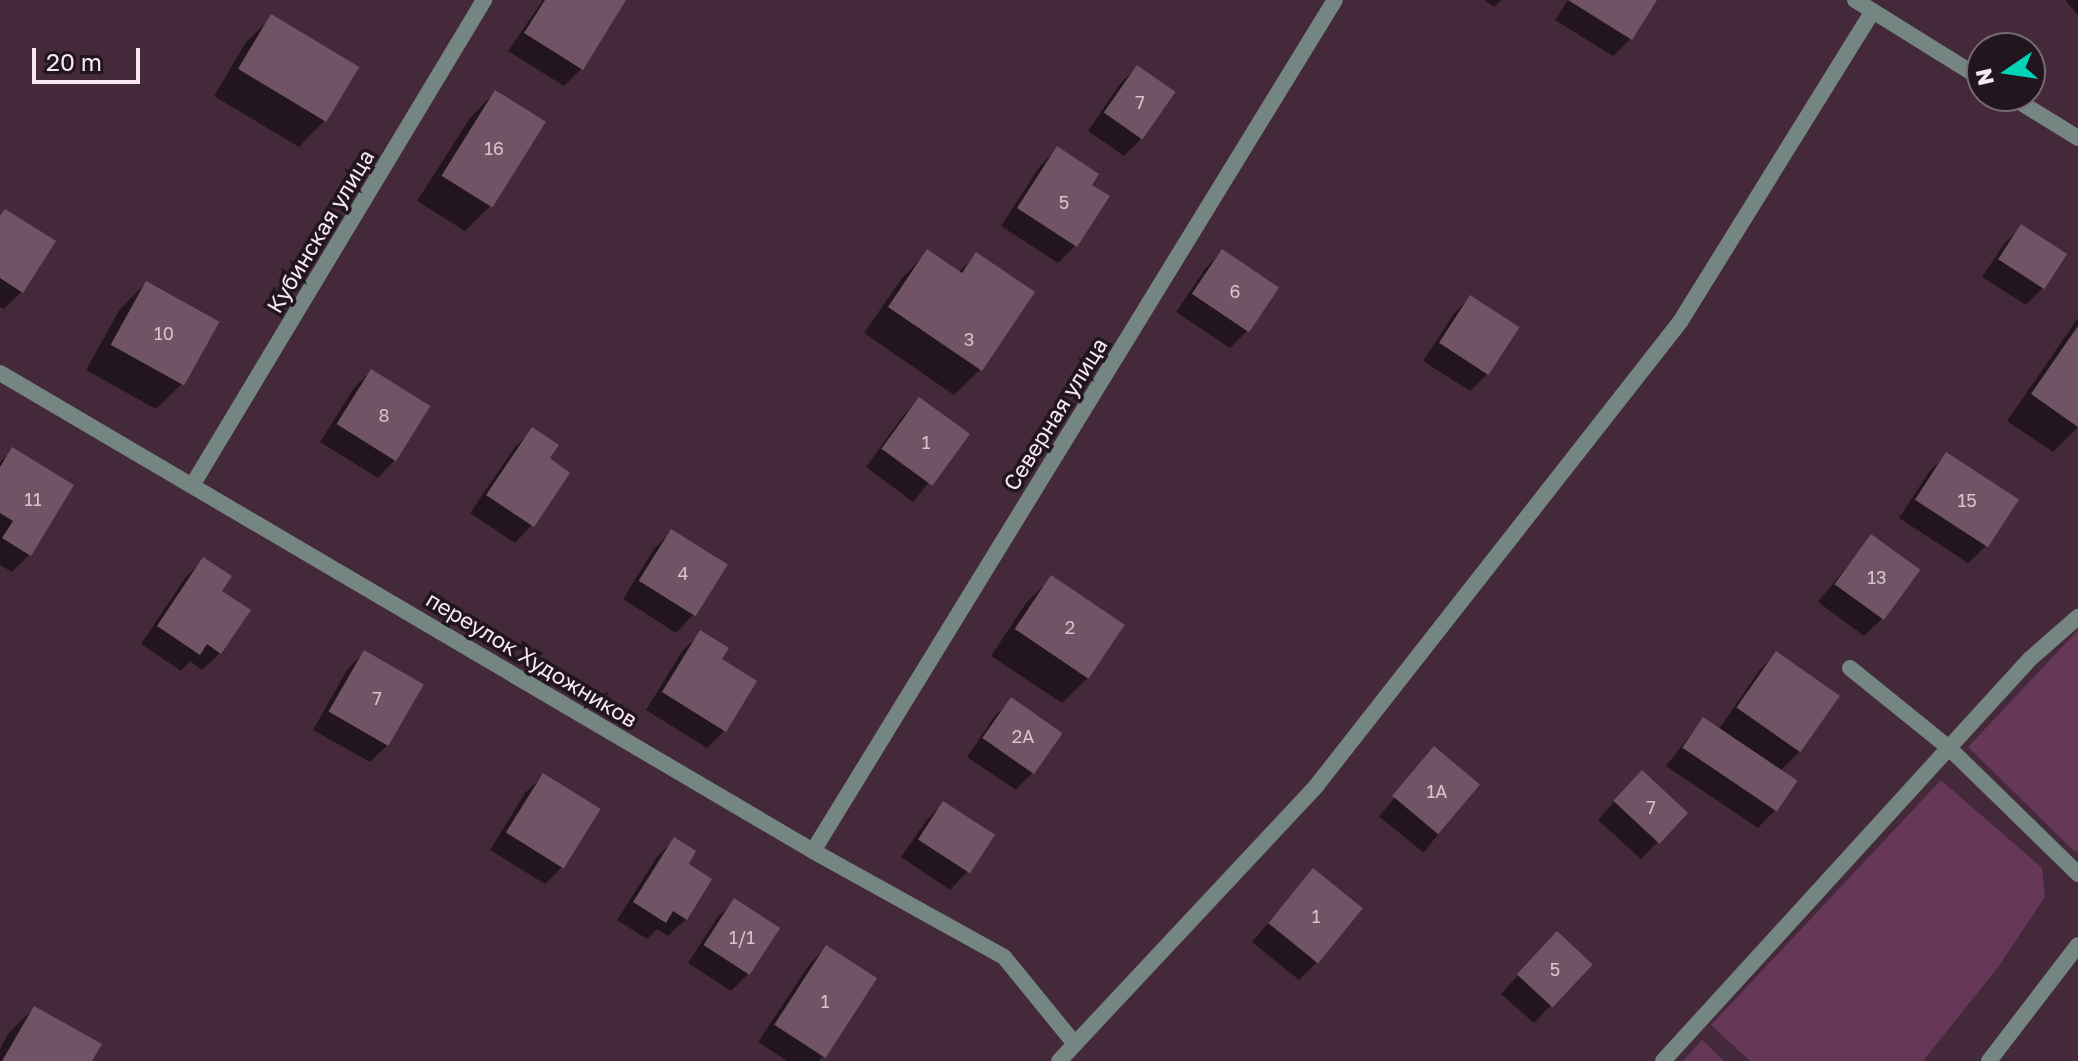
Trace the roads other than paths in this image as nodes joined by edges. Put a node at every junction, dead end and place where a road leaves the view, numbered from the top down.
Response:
1 (484, 0) edge
2 (1335, 0) edge
3 (1855, 0) edge
4 (1873, 11) junction
5 (1966, 69) edge
6 (2036, 112) edge
7 (2078, 138) edge
8 (0, 373) edge
9 (193, 484) junction
10 (2078, 617) edge
11 (1850, 668) dead end
12 (1948, 747) junction
13 (813, 851) junction
14 (2078, 874) edge
15 (2078, 945) edge
16 (1075, 1044) junction
17 (1059, 1061) edge
18 (1663, 1061) edge
19 (1989, 1061) edge

1 - 9 street, Кубинская улица
2 - 13 street, Северная улица
3 - 4 street
4 - 5 street
4 - 16 street
6 - 7 street
8 - 9 street, переулок Художников
9 - 13 street, переулок Художников
10 - 12 street
11 - 12 street
12 - 14 street
12 - 18 street
13 - 16 street, переулок Художников
15 - 19 street
16 - 17 street

